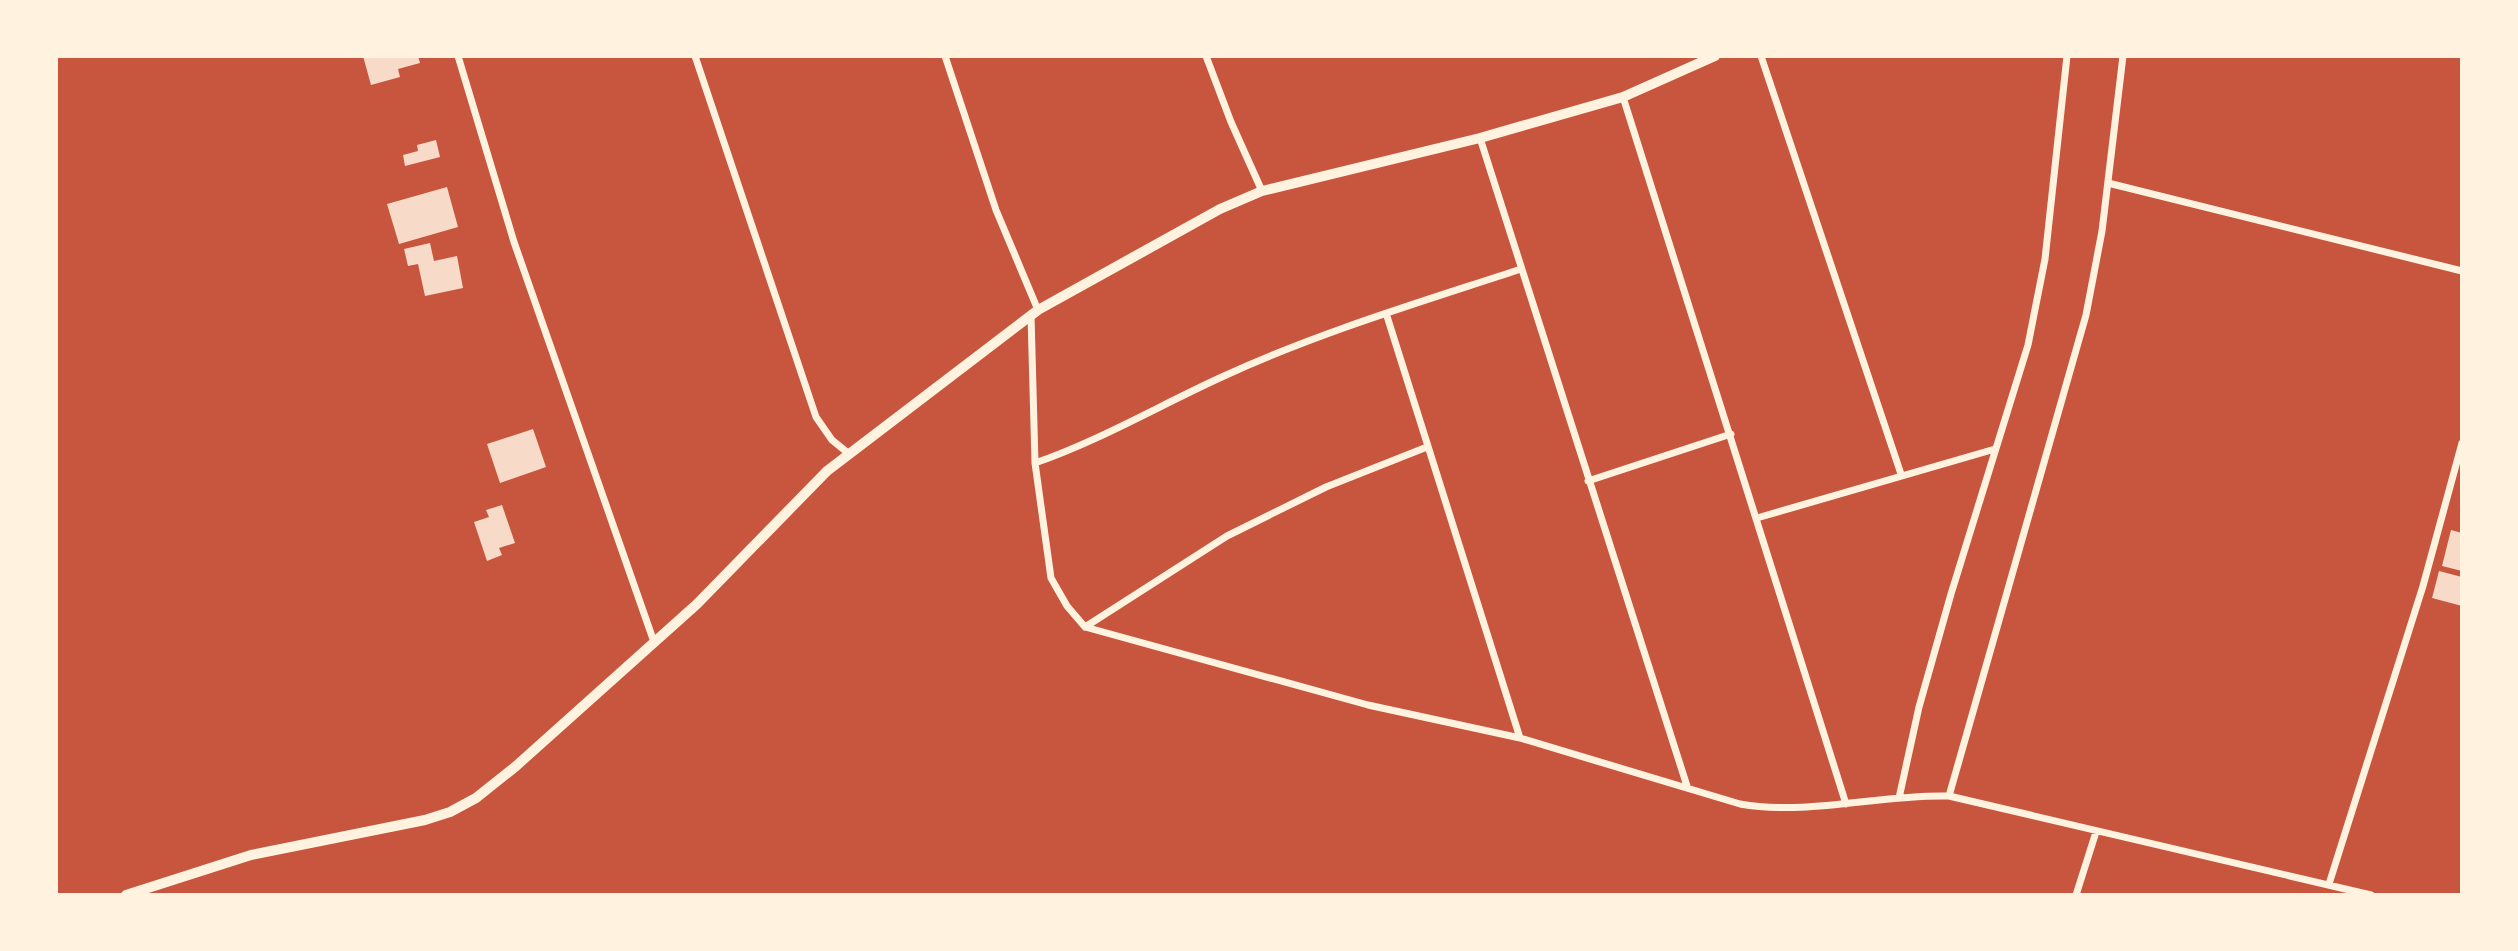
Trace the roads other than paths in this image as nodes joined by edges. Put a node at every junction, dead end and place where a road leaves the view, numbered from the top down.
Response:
1 (458, 56) edge
2 (695, 56) edge
3 (945, 56) edge
4 (1206, 56) edge
5 (1715, 56) edge
6 (1761, 56) edge
7 (2067, 56) edge
8 (2123, 56) edge
9 (1623, 97) junction
10 (1480, 138) junction
11 (2108, 183) junction
12 (1262, 191) junction
13 (1521, 269) junction
14 (2462, 271) edge
15 (1035, 313) junction
16 (1386, 313) junction
17 (1731, 434) junction
18 (2462, 443) edge
19 (1427, 447) junction
20 (1995, 449) junction
21 (848, 453) junction
22 (1035, 463) junction
23 (1900, 474) junction
24 (1588, 481) junction
25 (1757, 518) junction
26 (1085, 627) junction
27 (654, 642) junction
28 (1520, 738) junction
29 (1687, 786) junction
30 (1949, 796) junction
31 (1899, 798) junction
32 (1846, 804) junction
33 (2096, 832) junction
34 (2329, 884) junction
35 (126, 895) edge
36 (2076, 895) edge
37 (2371, 895) edge

1 - 27 street
2 - 21 street
3 - 15 street
4 - 12 street
5 - 9 street
6 - 23 street
7 - 20 street
8 - 11 street
9 - 10 street
9 - 17 street
10 - 12 street
10 - 13 street
11 - 14 street
11 - 30 street
12 - 15 street
13 - 16 street
13 - 24 street
15 - 21 street
15 - 22 street
16 - 19 street
16 - 22 street
17 - 24 street
17 - 25 street
18 - 34 street
19 - 26 street
19 - 28 street
20 - 23 street
20 - 31 street
21 - 27 street
22 - 26 street
23 - 25 street
24 - 29 street
25 - 32 street
26 - 28 street
27 - 35 street
28 - 29 street
29 - 32 street
30 - 31 street
30 - 33 street
31 - 32 street
33 - 34 street
33 - 36 street
34 - 37 street

